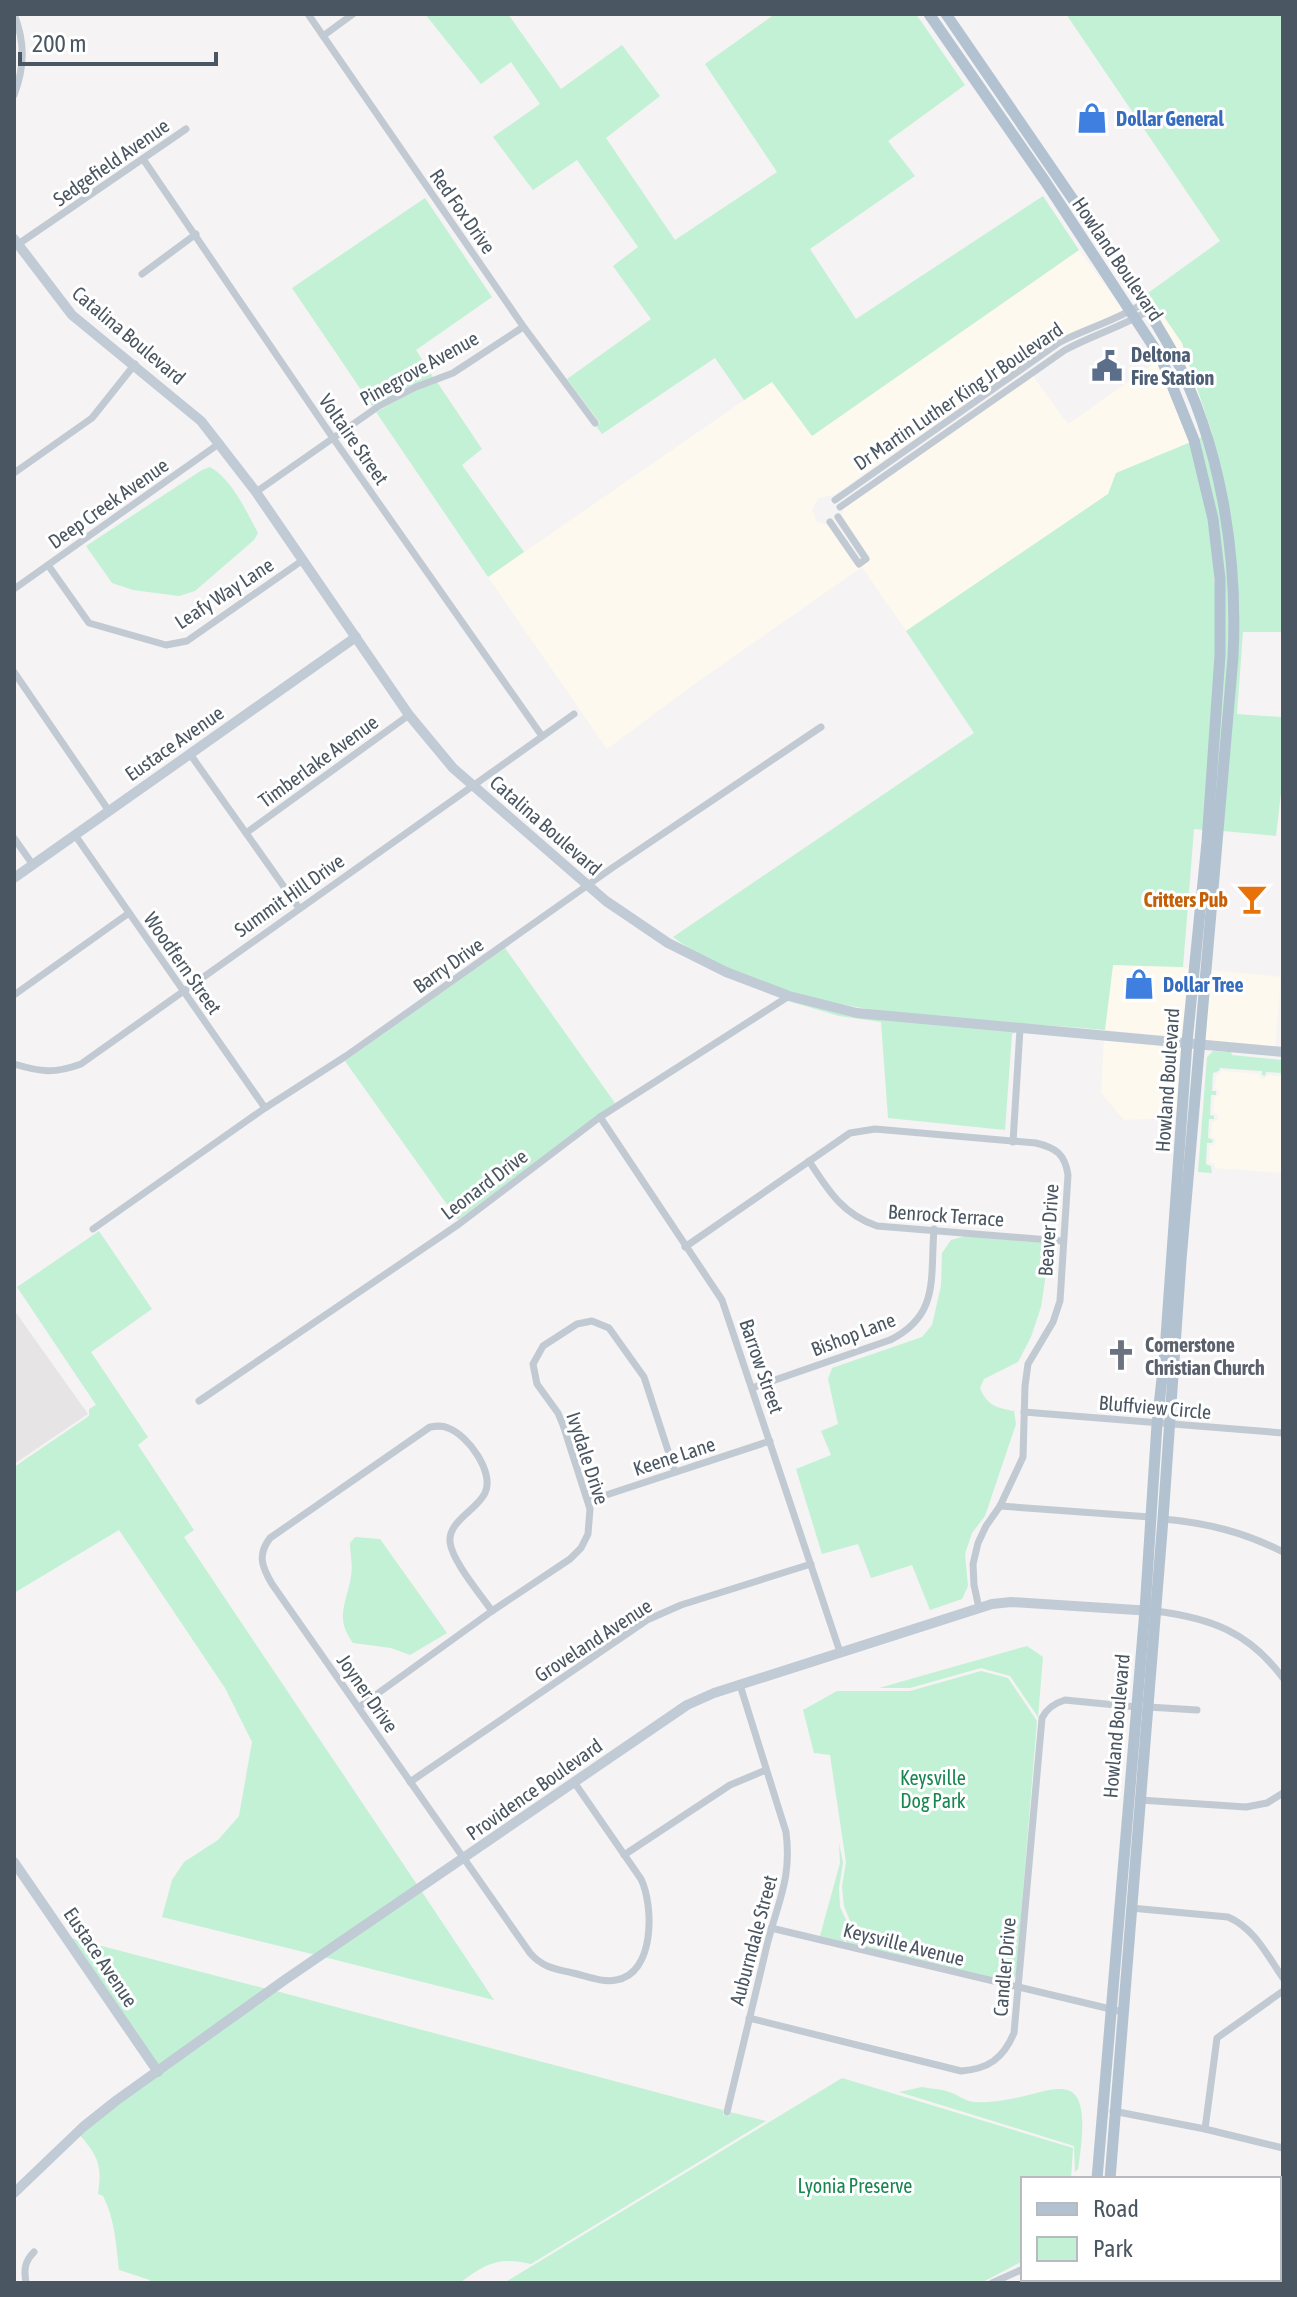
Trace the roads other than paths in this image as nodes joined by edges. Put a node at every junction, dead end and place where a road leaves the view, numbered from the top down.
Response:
1 (14, 14) edge
2 (308, 14) edge
3 (353, 14) edge
4 (929, 14) edge
5 (946, 14) edge
6 (323, 36) junction
7 (14, 95) edge
8 (186, 129) dead end
9 (143, 159) junction
10 (196, 234) junction
11 (15, 244) edge
12 (142, 274) dead end
13 (1146, 307) junction
14 (1134, 314) junction
15 (520, 329) dead end
16 (135, 364) junction
17 (595, 423) dead end
18 (333, 438) junction
19 (220, 443) junction
20 (14, 473) edge
21 (256, 492) junction
22 (838, 503) dead end
23 (834, 520) joint
24 (303, 560) junction
25 (48, 565) junction
26 (14, 589) edge
27 (356, 637) junction
28 (14, 672) edge
29 (574, 714) dead end
30 (409, 715) junction
31 (821, 727) dead end
32 (542, 736) junction
33 (190, 754) junction
34 (472, 786) junction
35 (109, 811) junction
36 (246, 833) junction
37 (75, 835) junction
38 (14, 838) edge
39 (33, 865) junction
40 (14, 878) edge
41 (588, 885) junction
42 (299, 908) junction
43 (129, 913) junction
44 (182, 990) junction
45 (14, 995) edge
46 (789, 996) junction
47 (1020, 1029) junction
48 (1187, 1042) junction
49 (1200, 1044) junction
50 (1283, 1052) edge
51 (14, 1064) edge
52 (265, 1108) junction
53 (600, 1117) junction
54 (1013, 1142) junction
55 (809, 1161) junction
56 (93, 1229) dead end
57 (934, 1229) junction
58 (1062, 1241) junction
59 (685, 1247) junction
60 (752, 1388) junction
61 (199, 1401) dead end
62 (1024, 1412) junction
63 (1163, 1424) junction
64 (1283, 1433) edge
65 (770, 1441) junction
66 (675, 1472) junction
67 (588, 1501) junction
68 (1000, 1506) junction
69 (1150, 1517) junction
70 (1163, 1519) junction
71 (1283, 1552) edge
72 (811, 1564) junction
73 (979, 1608) junction
74 (492, 1611) junction
75 (1150, 1611) junction
76 (840, 1652) junction
77 (1283, 1678) edge
78 (740, 1685) junction
79 (359, 1707) junction
80 (1142, 1707) junction
81 (1197, 1710) dead end
82 (766, 1770) junction
83 (410, 1782) junction
84 (574, 1782) junction
85 (1283, 1793) edge
86 (1140, 1800) junction
87 (624, 1855) junction
88 (462, 1860) junction
89 (14, 1862) edge
90 (1131, 1908) junction
91 (771, 1928) junction
92 (1283, 1978) edge
93 (1019, 1988) junction
94 (1283, 1991) edge
95 (1116, 2011) junction
96 (749, 2018) junction
97 (158, 2072) junction
98 (1113, 2111) junction
99 (727, 2112) dead end
100 (1205, 2129) junction
101 (1283, 2148) edge
102 (1097, 2177) edge
103 (1110, 2177) edge
104 (14, 2193) edge
105 (34, 2252) dead end
106 (1021, 2270) edge
107 (26, 2283) edge
108 (992, 2283) edge

1 - 7 street
2 - 6 street, Red Fox Drive
3 - 6 street
4 - 14 main road, Howland Boulevard
5 - 13 main road, Howland Boulevard
6 - 17 street, Red Fox Drive
8 - 9 street, Sedgefield Avenue
9 - 10 street, Voltaire Street
9 - 11 street, Sedgefield Avenue
10 - 12 street
10 - 18 street, Voltaire Street
11 - 16 street, Catalina Boulevard
13 - 14 street, Dr Martin Luther King Jr Boulevard
13 - 49 main road, Howland Boulevard
14 - 22 street, Dr Martin Luther King Jr Boulevard
14 - 48 main road, Howland Boulevard
15 - 18 street, Pinegrove Avenue
16 - 19 street, Catalina Boulevard
16 - 20 street
18 - 21 street, Pinegrove Avenue
18 - 32 street, Voltaire Street
19 - 21 street, Catalina Boulevard
19 - 25 street, Deep Creek Avenue
21 - 24 street, Catalina Boulevard
23 - 23 street
24 - 25 street, Leafy Way Lane
24 - 27 street, Catalina Boulevard
25 - 26 street, Deep Creek Avenue
27 - 30 street, Catalina Boulevard
27 - 33 street, Eustace Avenue
28 - 35 street
29 - 32 street, Summit Hill Drive
30 - 34 street, Catalina Boulevard
30 - 36 street, Timberlake Avenue
31 - 41 street, Barry Drive
32 - 34 street, Summit Hill Drive
33 - 35 street, Eustace Avenue
33 - 36 street
34 - 41 street, Catalina Boulevard
34 - 42 street, Summit Hill Drive
35 - 37 street, Eustace Avenue
36 - 42 street
37 - 39 street, Eustace Avenue
37 - 43 street, Woodfern Street
38 - 39 street
39 - 40 street, Eustace Avenue
41 - 46 street, Catalina Boulevard
41 - 52 street, Barry Drive
42 - 44 street, Summit Hill Drive
43 - 44 street, Woodfern Street
43 - 45 street
44 - 51 street, Summit Hill Drive
44 - 52 street, Woodfern Street
46 - 47 street, Catalina Boulevard
46 - 53 street, Leonard Drive
47 - 48 street, Catalina Boulevard
47 - 54 street
48 - 49 street, Catalina Boulevard
48 - 63 main road, Howland Boulevard
49 - 50 street, Catalina Boulevard
49 - 63 main road, Howland Boulevard
52 - 56 street, Barry Drive
53 - 59 street, Barrow Street
53 - 61 street, Leonard Drive
54 - 55 street, Beaver Drive
54 - 58 street, Beaver Drive
55 - 57 street, Benrock Terrace
55 - 59 street, Beaver Drive
57 - 58 street, Benrock Terrace
57 - 60 street, Bishop Lane
58 - 62 street, Beaver Drive
59 - 60 street, Barrow Street
60 - 65 street, Barrow Street
62 - 63 street, Bluffview Circle
62 - 68 street, Beaver Drive
63 - 64 street, Bluffview Circle
63 - 69 main road, Howland Boulevard
63 - 70 main road, Howland Boulevard
65 - 66 street, Keene Lane
65 - 72 street, Barrow Street
66 - 67 street, Keene Lane
66 - 67 street, Ivydale Drive
67 - 74 street, Ivydale Drive
68 - 69 street
68 - 73 street, Beaver Drive
69 - 75 main road, Howland Boulevard
70 - 71 street
70 - 75 main road, Howland Boulevard
72 - 76 street, Barrow Street
72 - 83 street, Groveland Avenue
73 - 75 street, Providence Boulevard
73 - 76 street, Providence Boulevard
74 - 79 street, Ivydale Drive
74 - 79 street, Joyner Drive
75 - 77 street
75 - 80 main road, Howland Boulevard
76 - 78 street, Providence Boulevard
78 - 82 street, Auburndale Street
78 - 84 street, Providence Boulevard
79 - 83 street, Joyner Drive
80 - 81 street, Candler Drive
80 - 86 main road, Howland Boulevard
80 - 93 street, Candler Drive
80 - 95 main road, Howland Boulevard
82 - 87 street
82 - 91 street, Auburndale Street
83 - 88 street, Joyner Drive
84 - 87 street, Joyner Drive
84 - 88 street, Providence Boulevard
85 - 86 street
86 - 90 main road, Howland Boulevard
87 - 88 street, Joyner Drive
88 - 97 street, Providence Boulevard
89 - 97 street, Eustace Avenue
90 - 92 street
90 - 95 main road, Howland Boulevard
91 - 93 street, Keysville Avenue
91 - 96 street, Auburndale Street
93 - 95 street, Keysville Avenue
93 - 96 street, Candler Drive
94 - 100 street
95 - 98 main road, Howland Boulevard
95 - 102 main road, Howland Boulevard
96 - 99 street, Auburndale Street
97 - 104 street, Providence Boulevard
98 - 100 street
98 - 103 main road, Howland Boulevard
100 - 101 street
105 - 107 street
106 - 108 street

